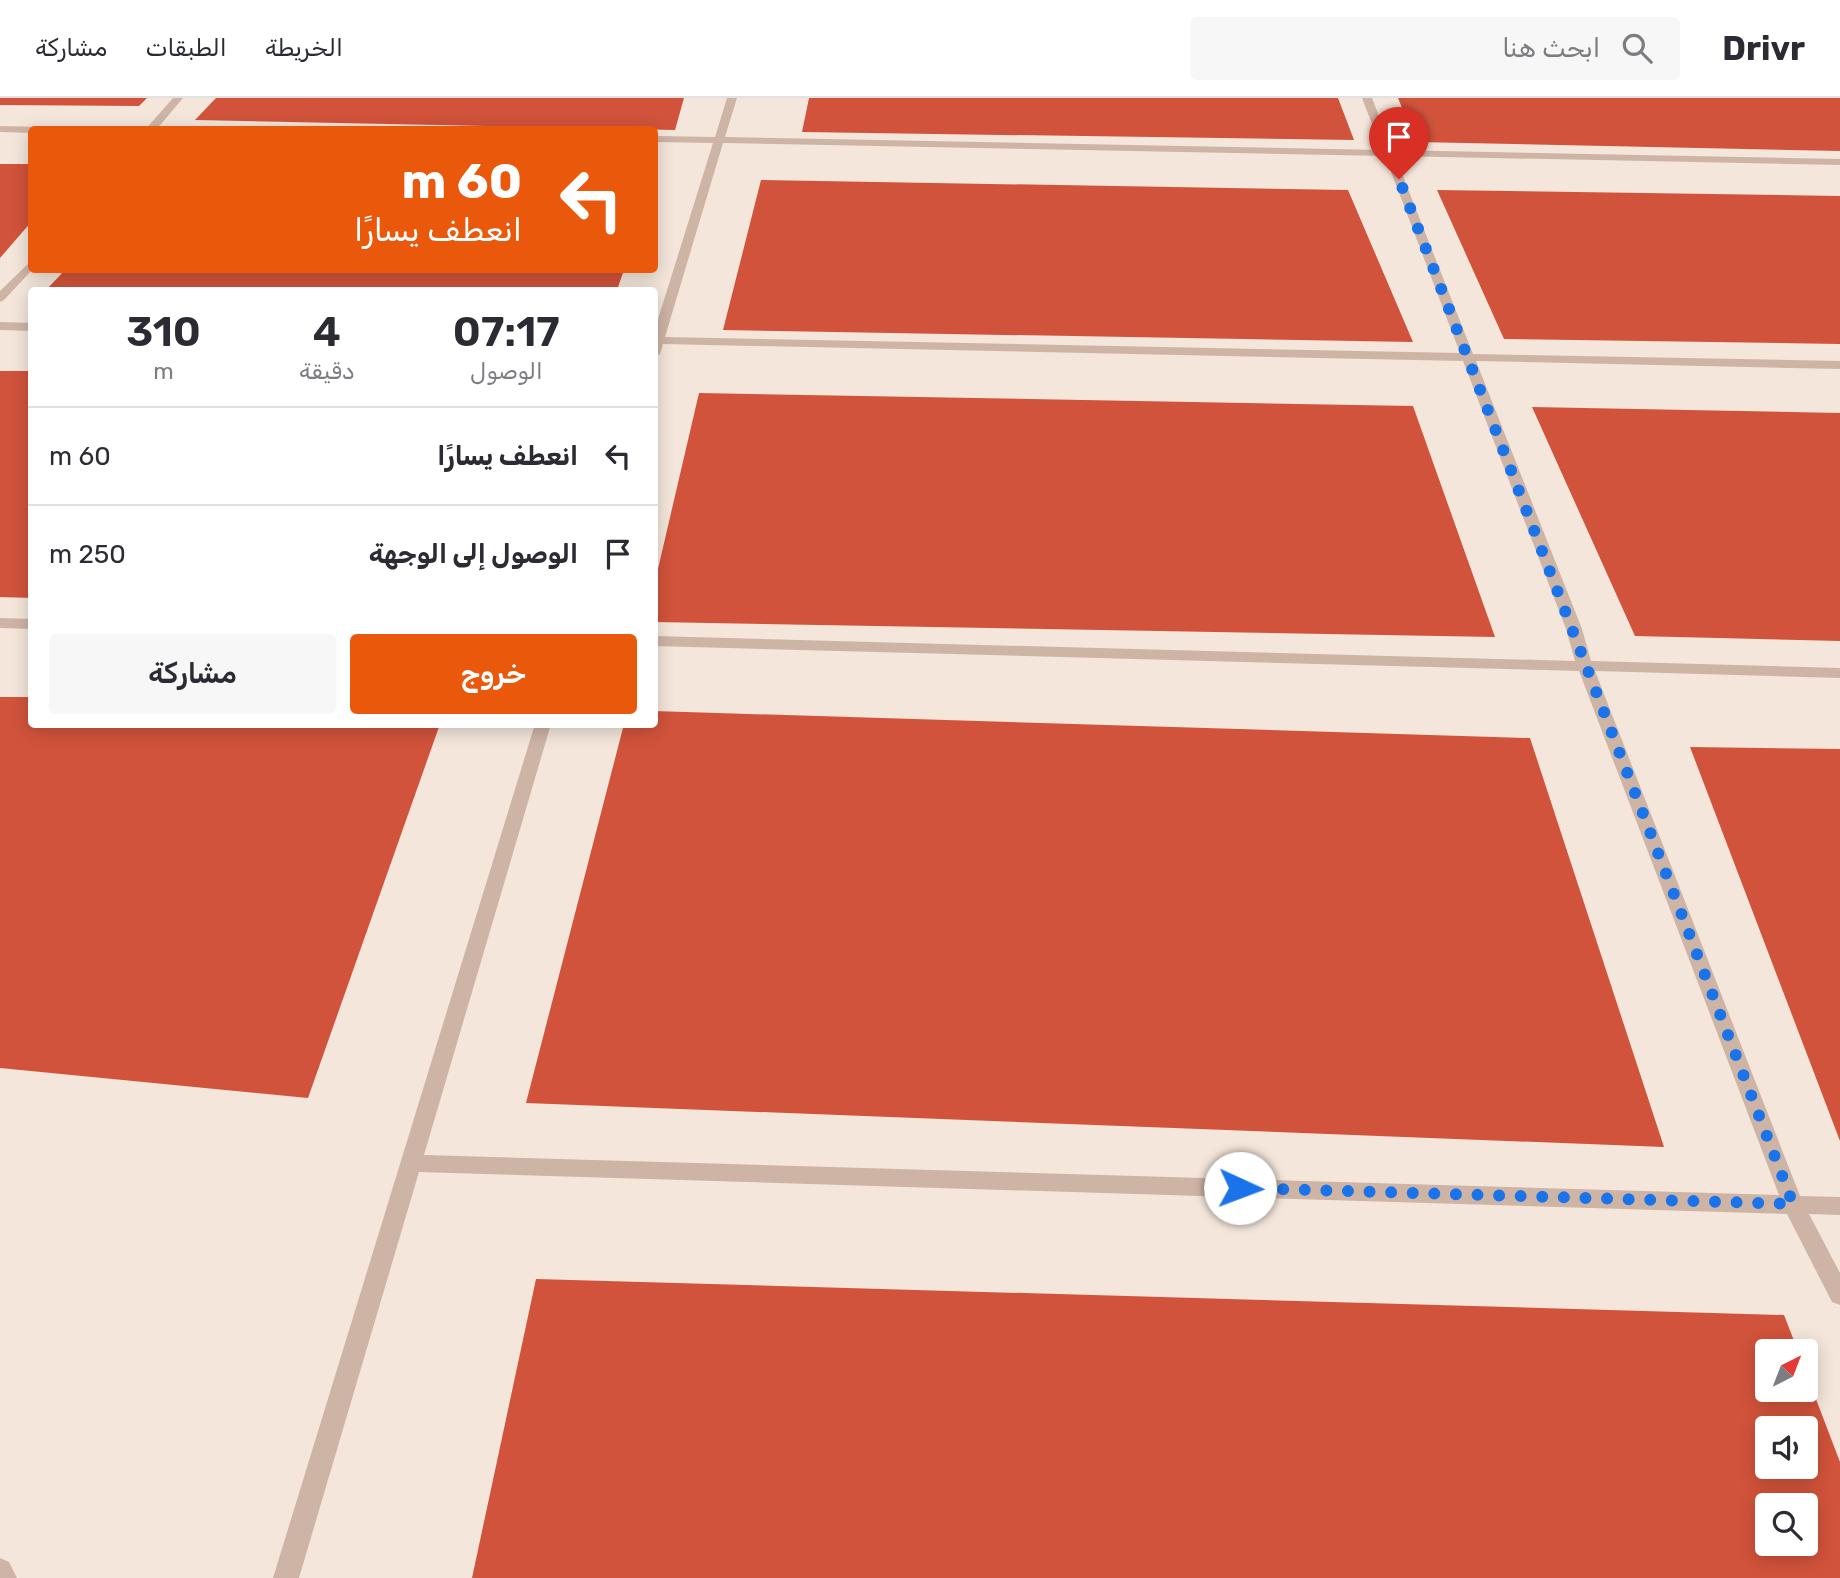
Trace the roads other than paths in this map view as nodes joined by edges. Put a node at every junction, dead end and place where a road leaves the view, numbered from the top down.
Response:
1 (178, 98) edge
2 (732, 98) edge
3 (1367, 98) edge
4 (154, 126) edge
5 (0, 129) edge
6 (28, 130) edge
7 (658, 139) edge
8 (719, 140) junction
9 (1389, 153) junction
10 (1840, 162) edge
11 (28, 267) edge
12 (0, 298) edge
13 (0, 326) edge
14 (28, 327) edge
15 (658, 337) edge
16 (658, 340) edge
17 (1470, 357) junction
18 (1840, 365) edge
19 (0, 623) edge
20 (28, 624) edge
21 (658, 641) edge
22 (1585, 667) junction
23 (1840, 673) edge
24 (542, 728) edge
25 (411, 1163) junction
26 (1793, 1204) junction
27 (1840, 1206) edge
28 (1840, 1295) edge
29 (0, 1571) edge
30 (4, 1578) edge
31 (286, 1578) edge

1 - 4 lane
2 - 8 lane
3 - 9 lane
5 - 6 lane
7 - 8 lane
8 - 9 lane
8 - 15 lane
9 - 10 lane
9 - 17 lane
11 - 12 lane
13 - 14 lane
16 - 17 lane
17 - 18 lane
17 - 22 lane
19 - 20 lane
21 - 22 lane
22 - 23 lane
22 - 26 lane
24 - 25 lane
25 - 26 lane
25 - 31 lane
26 - 27 lane
26 - 28 lane
29 - 30 lane

